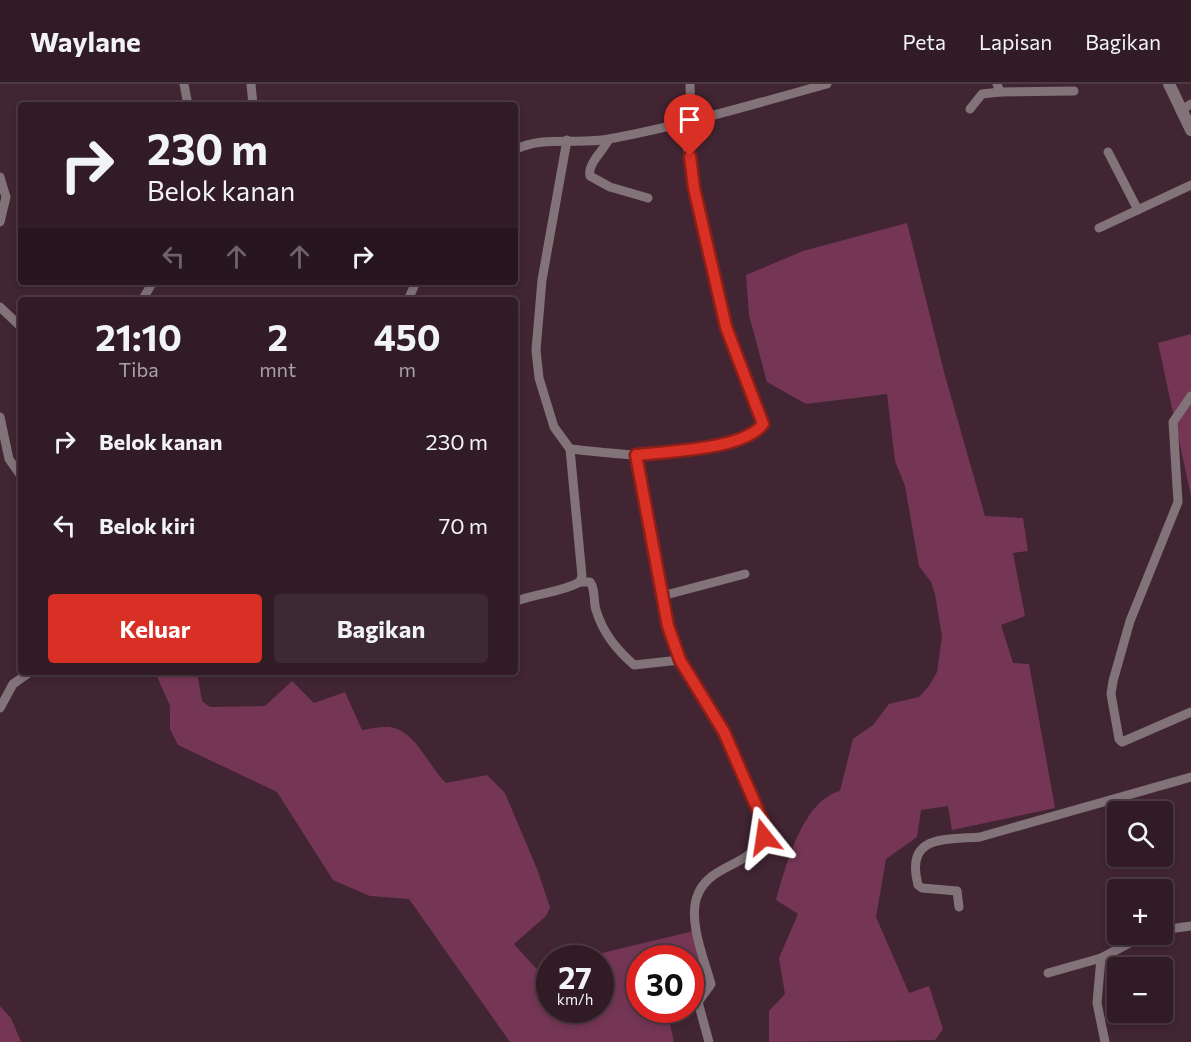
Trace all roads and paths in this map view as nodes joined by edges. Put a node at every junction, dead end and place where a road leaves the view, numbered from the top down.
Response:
1 (184, 84) edge
2 (251, 84) edge
3 (690, 84) edge
4 (827, 84) edge
5 (1169, 84) edge
6 (999, 88) edge
7 (1016, 88) edge
8 (1074, 91) dead end
9 (187, 102) edge
10 (253, 102) edge
11 (1185, 108) edge
12 (970, 109) dead end
13 (686, 122) junction
14 (1191, 130) edge
15 (609, 139) junction
16 (567, 140) junction
17 (518, 148) edge
18 (1108, 152) dead end
19 (0, 177) edge
20 (1191, 185) edge
21 (3, 197) edge
22 (648, 198) dead end
23 (1138, 210) junction
24 (0, 222) edge
25 (1099, 228) dead end
26 (0, 307) edge
27 (18, 324) edge
28 (1191, 396) edge
29 (0, 417) edge
30 (570, 449) junction
31 (636, 455) junction
32 (18, 472) edge
33 (745, 574) dead end
34 (580, 582) junction
35 (662, 596) junction
36 (518, 601) edge
37 (680, 660) junction
38 (26, 675) edge
39 (0, 708) edge
40 (1191, 712) edge
41 (1191, 777) edge
42 (959, 907) dead end
43 (1191, 926) edge
44 (1173, 928) edge
45 (1126, 945) edge
46 (1101, 958) junction
47 (1048, 973) dead end
48 (709, 1042) edge
49 (1105, 1042) edge

1 - 9 street
2 - 10 street
3 - 13 street
4 - 13 street
5 - 11 street
6 - 7 street
6 - 12 street
7 - 8 street
11 - 14 street
13 - 15 street
13 - 31 street
15 - 16 street
15 - 22 street
16 - 17 street
16 - 30 street
18 - 23 street
19 - 21 street
20 - 23 street
21 - 24 street
23 - 25 street
26 - 27 street
28 - 40 street
29 - 32 street
30 - 31 street
30 - 34 street
31 - 35 street
33 - 35 street
34 - 36 street
34 - 37 street
35 - 37 street
37 - 48 street
38 - 39 street
41 - 42 street
43 - 44 street
45 - 46 street
46 - 47 street
46 - 49 street

